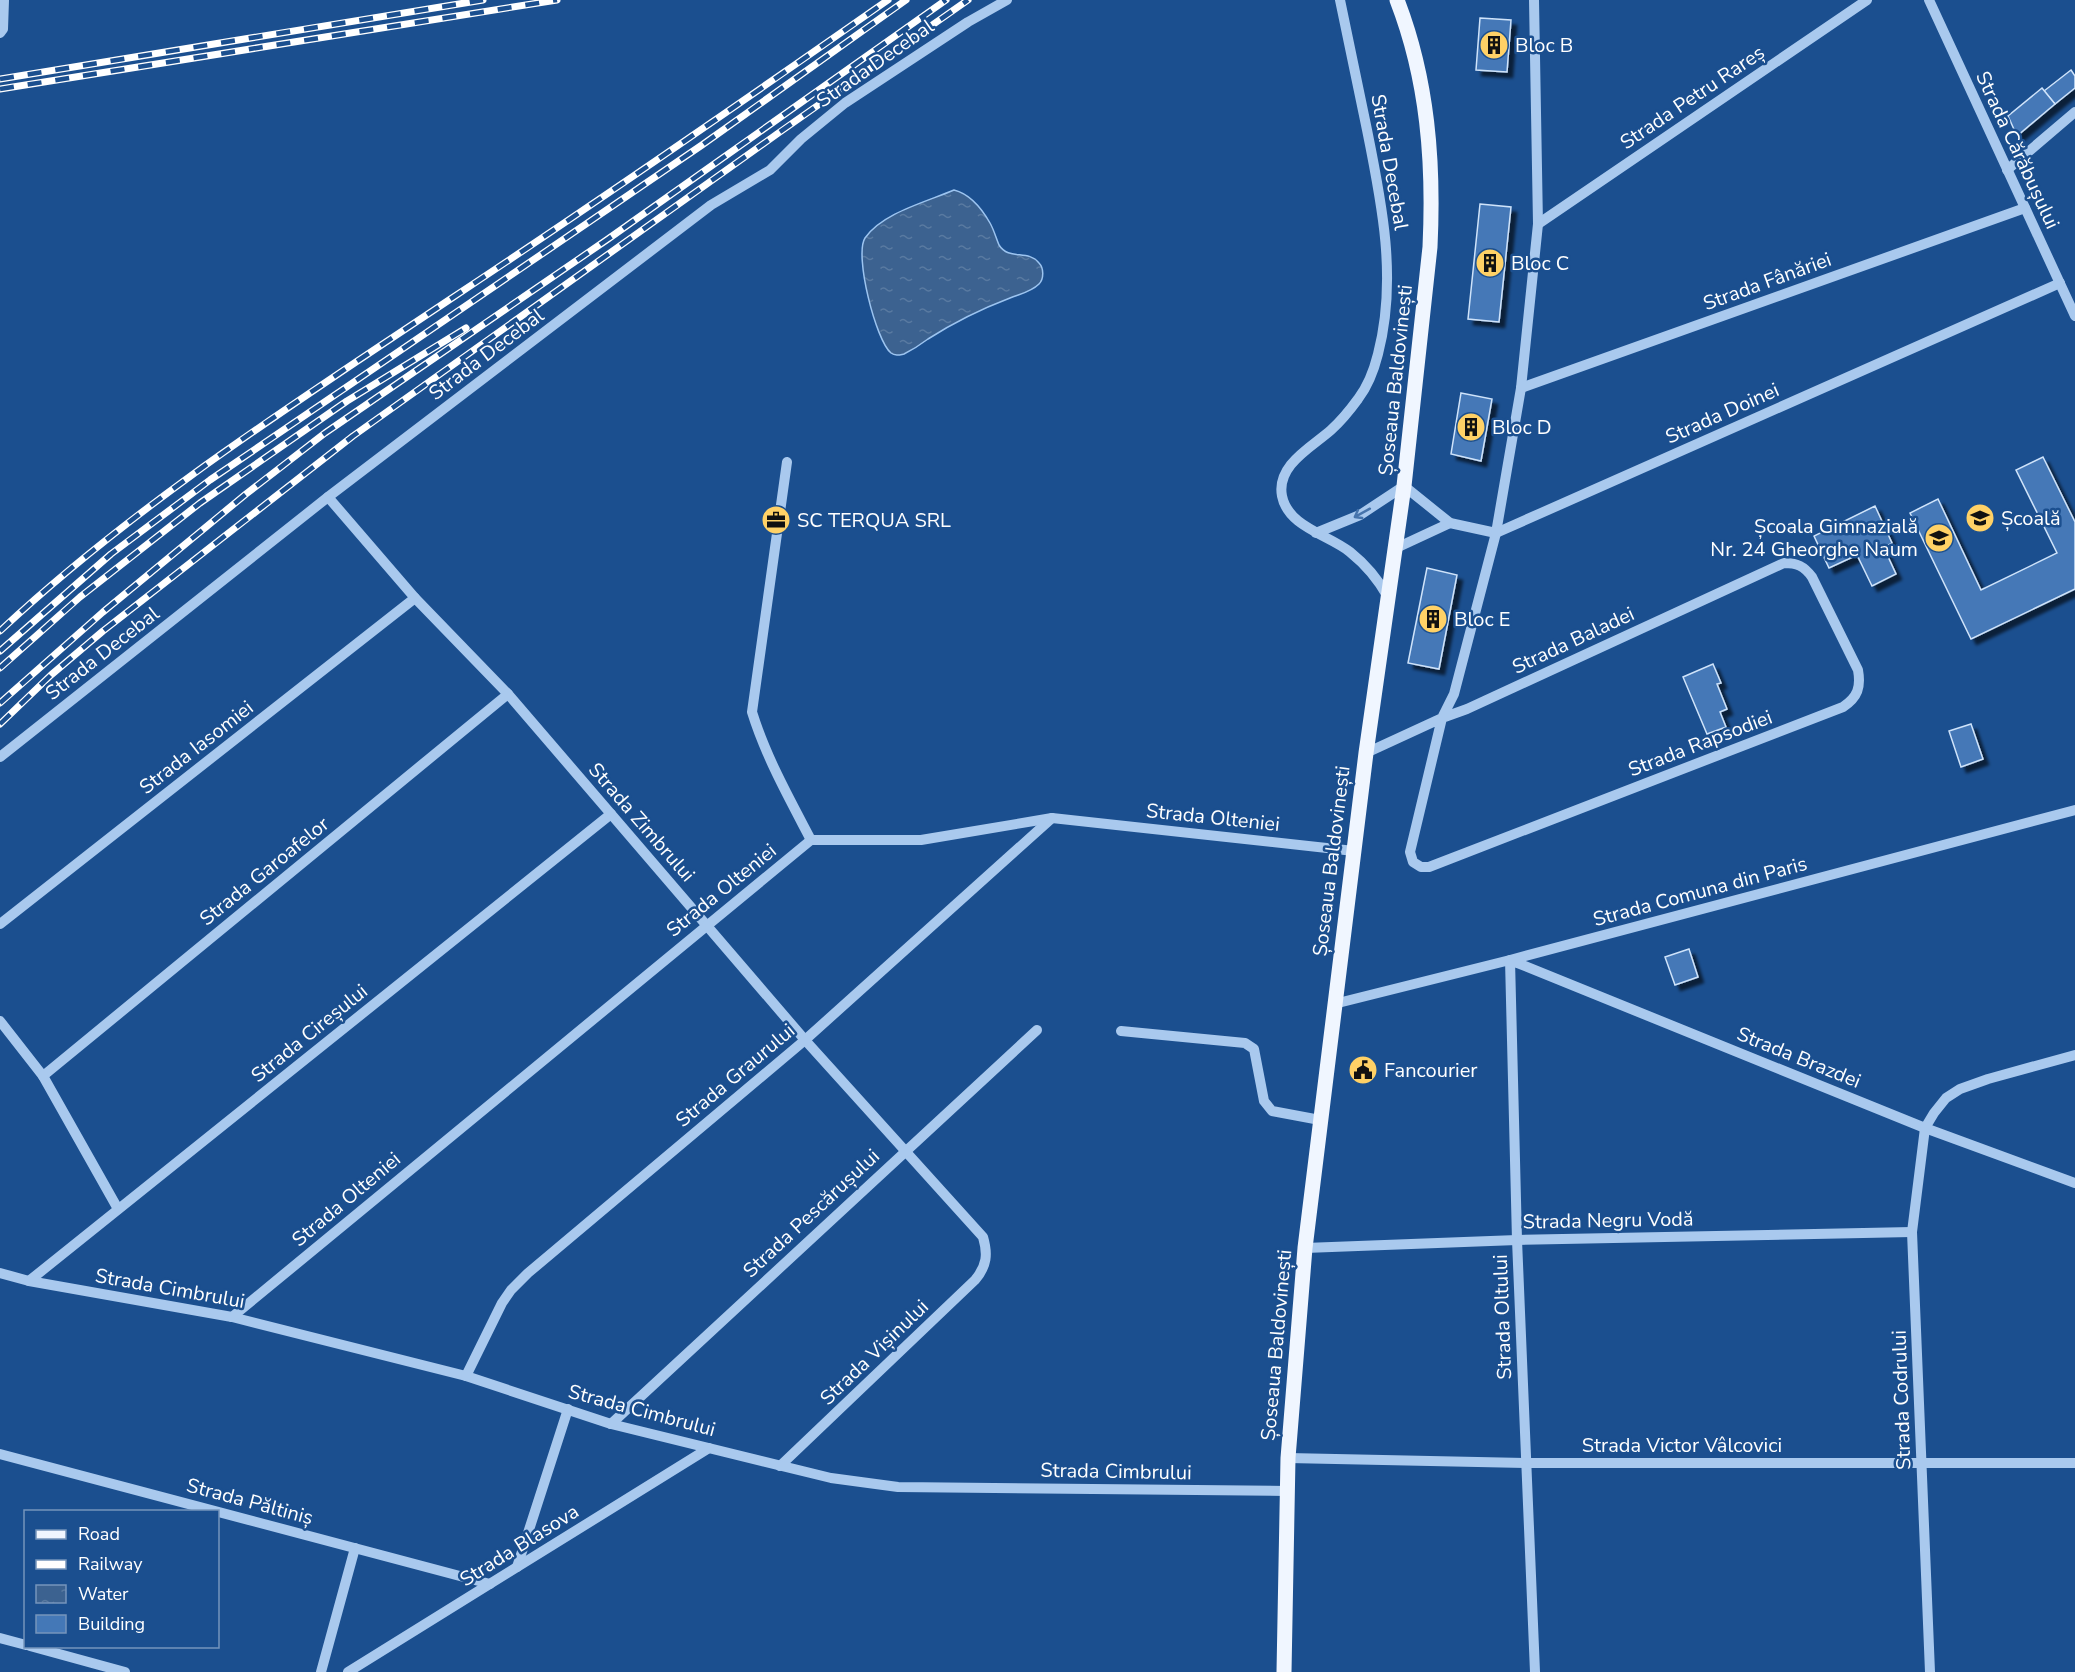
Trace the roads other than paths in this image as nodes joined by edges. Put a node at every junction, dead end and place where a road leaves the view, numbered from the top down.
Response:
1 (4, 0) edge
2 (1007, 0) edge
3 (1340, 0) edge
4 (1397, 0) edge
5 (1534, 0) edge
6 (1867, 0) edge
7 (1929, 0) edge
8 (0, 33) edge
9 (2075, 112) edge
10 (2007, 170) junction
11 (2025, 208) junction
12 (1538, 224) junction
13 (2060, 283) junction
14 (2075, 316) edge
15 (1521, 388) junction
16 (787, 462) dead end
17 (1404, 486) junction
18 (328, 496) junction
19 (1450, 523) junction
20 (1316, 533) junction
21 (1496, 533) junction
22 (1394, 549) junction
23 (1796, 563) joint
24 (1388, 597) junction
25 (415, 598) junction
26 (508, 694) junction
27 (1442, 718) junction
28 (1366, 753) junction
29 (0, 757) edge
30 (2075, 810) edge
31 (611, 814) junction
32 (1052, 818) junction
33 (811, 840) junction
34 (1354, 851) junction
35 (0, 924) edge
36 (707, 925) junction
37 (1510, 960) junction
38 (1334, 1004) junction
39 (0, 1021) edge
40 (1037, 1030) dead end
41 (1121, 1031) dead end
42 (805, 1040) junction
43 (2075, 1055) edge
44 (43, 1076) junction
45 (1320, 1120) junction
46 (1925, 1128) junction
47 (905, 1150) junction
48 (2075, 1183) edge
49 (118, 1209) junction
50 (1912, 1232) junction
51 (1517, 1240) junction
52 (1305, 1248) junction
53 (986, 1260) joint
54 (0, 1273) edge
55 (29, 1281) junction
56 (232, 1317) junction
57 (466, 1376) junction
58 (568, 1409) junction
59 (611, 1424) junction
60 (709, 1448) junction
61 (0, 1454) edge
62 (1288, 1458) junction
63 (1922, 1462) junction
64 (1525, 1463) junction
65 (2075, 1463) edge
66 (780, 1466) junction
67 (1287, 1491) junction
68 (211, 1510) edge
69 (219, 1512) edge
70 (355, 1548) junction
71 (517, 1567) junction
72 (490, 1584) junction
73 (0, 1638) edge
74 (24, 1644) edge
75 (34, 1648) edge
76 (124, 1672) edge
77 (321, 1672) edge
78 (348, 1672) edge
79 (1284, 1672) edge
80 (1535, 1672) edge
81 (1930, 1672) edge

1 - 8 street
2 - 18 street, Strada Decebal
3 - 20 street, Strada Decebal
4 - 17 main road, Șoseaua Baldovinești
5 - 12 street
6 - 12 street, Strada Petru Rareș
7 - 10 street, Strada Cărăbușului
9 - 10 street
10 - 11 street, Strada Cărăbușului
11 - 13 street, Strada Cărăbușului
11 - 15 street, Strada Fânăriei
12 - 15 street
13 - 14 street, Strada Cărăbușului
13 - 21 street, Strada Doinei
15 - 21 street
16 - 33 street
17 - 19 street
17 -> 20 street
17 - 22 main road, Șoseaua Baldovinești
18 - 25 street, Strada Zimbrului
18 - 29 street, Strada Decebal
19 - 21 street
19 - 22 street
20 - 24 street, Strada Decebal
21 - 27 street
22 - 24 main road, Șoseaua Baldovinești
23 - 27 street, Strada Baladei
23 - 27 street, Strada Rapsodiei
24 - 28 main road, Șoseaua Baldovinești
25 - 26 street, Strada Zimbrului
25 - 35 street, Strada Iasomiei
26 - 31 street, Strada Zimbrului
26 - 44 street, Strada Garoafelor
27 - 28 street, Strada Baladei
28 - 34 main road, Șoseaua Baldovinești
30 - 37 street, Strada Comuna din Paris
31 - 36 street, Strada Zimbrului
31 - 49 street, Strada Cireșului
32 - 33 street, Strada Olteniei
32 - 34 street, Strada Olteniei
32 - 42 street, Strada Graurului
33 - 36 street, Strada Olteniei
34 - 38 main road, Șoseaua Baldovinești
36 - 42 street, Strada Zimbrului
36 - 56 street, Strada Olteniei
37 - 38 street, Strada Comuna din Paris
37 - 46 street, Strada Brazdei
37 - 51 street, Strada Oltului
38 - 45 main road, Șoseaua Baldovinești
39 - 44 street
40 - 47 street, Strada Pescărușului
41 - 45 street
42 - 47 street, Strada Zimbrului
42 - 57 street, Strada Graurului
43 - 46 street
44 - 49 street
45 - 52 main road, Șoseaua Baldovinești
46 - 48 street, Strada Brazdei
46 - 50 street, Strada Codrului
47 - 53 street, Strada Zimbrului
47 - 59 street, Strada Pescărușului
49 - 55 street, Strada Cireșului
50 - 51 street, Strada Negru Vodă
50 - 63 street, Strada Codrului
51 - 52 street, Strada Negru Vodă
51 - 64 street, Strada Oltului
52 - 62 main road, Șoseaua Baldovinești
53 - 66 street, Strada Vișinului
54 - 55 street, Strada Cimbrului
55 - 56 street, Strada Cimbrului
56 - 57 street, Strada Cimbrului
57 - 58 street, Strada Cimbrului
58 - 59 street, Strada Cimbrului
58 - 71 street
59 - 60 street, Strada Cimbrului
60 - 66 street, Strada Cimbrului
60 - 71 street, Strada Blasova
61 - 68 street, Strada Păltiniș
62 - 64 street, Strada Victor Vâlcovici
62 - 67 main road, Șoseaua Baldovinești
63 - 64 street, Strada Victor Vâlcovici
63 - 65 street, Strada Victor Vâlcovici
63 - 81 street, Strada Codrului
64 - 80 street, Strada Oltului
66 - 67 street, Strada Cimbrului
67 - 79 main road, Șoseaua Baldovinești
69 - 70 street, Strada Păltiniș
70 - 72 street, Strada Păltiniș
70 - 77 street
71 - 72 street, Strada Blasova
72 - 78 street, Strada Blasova
73 - 74 street
75 - 76 street

